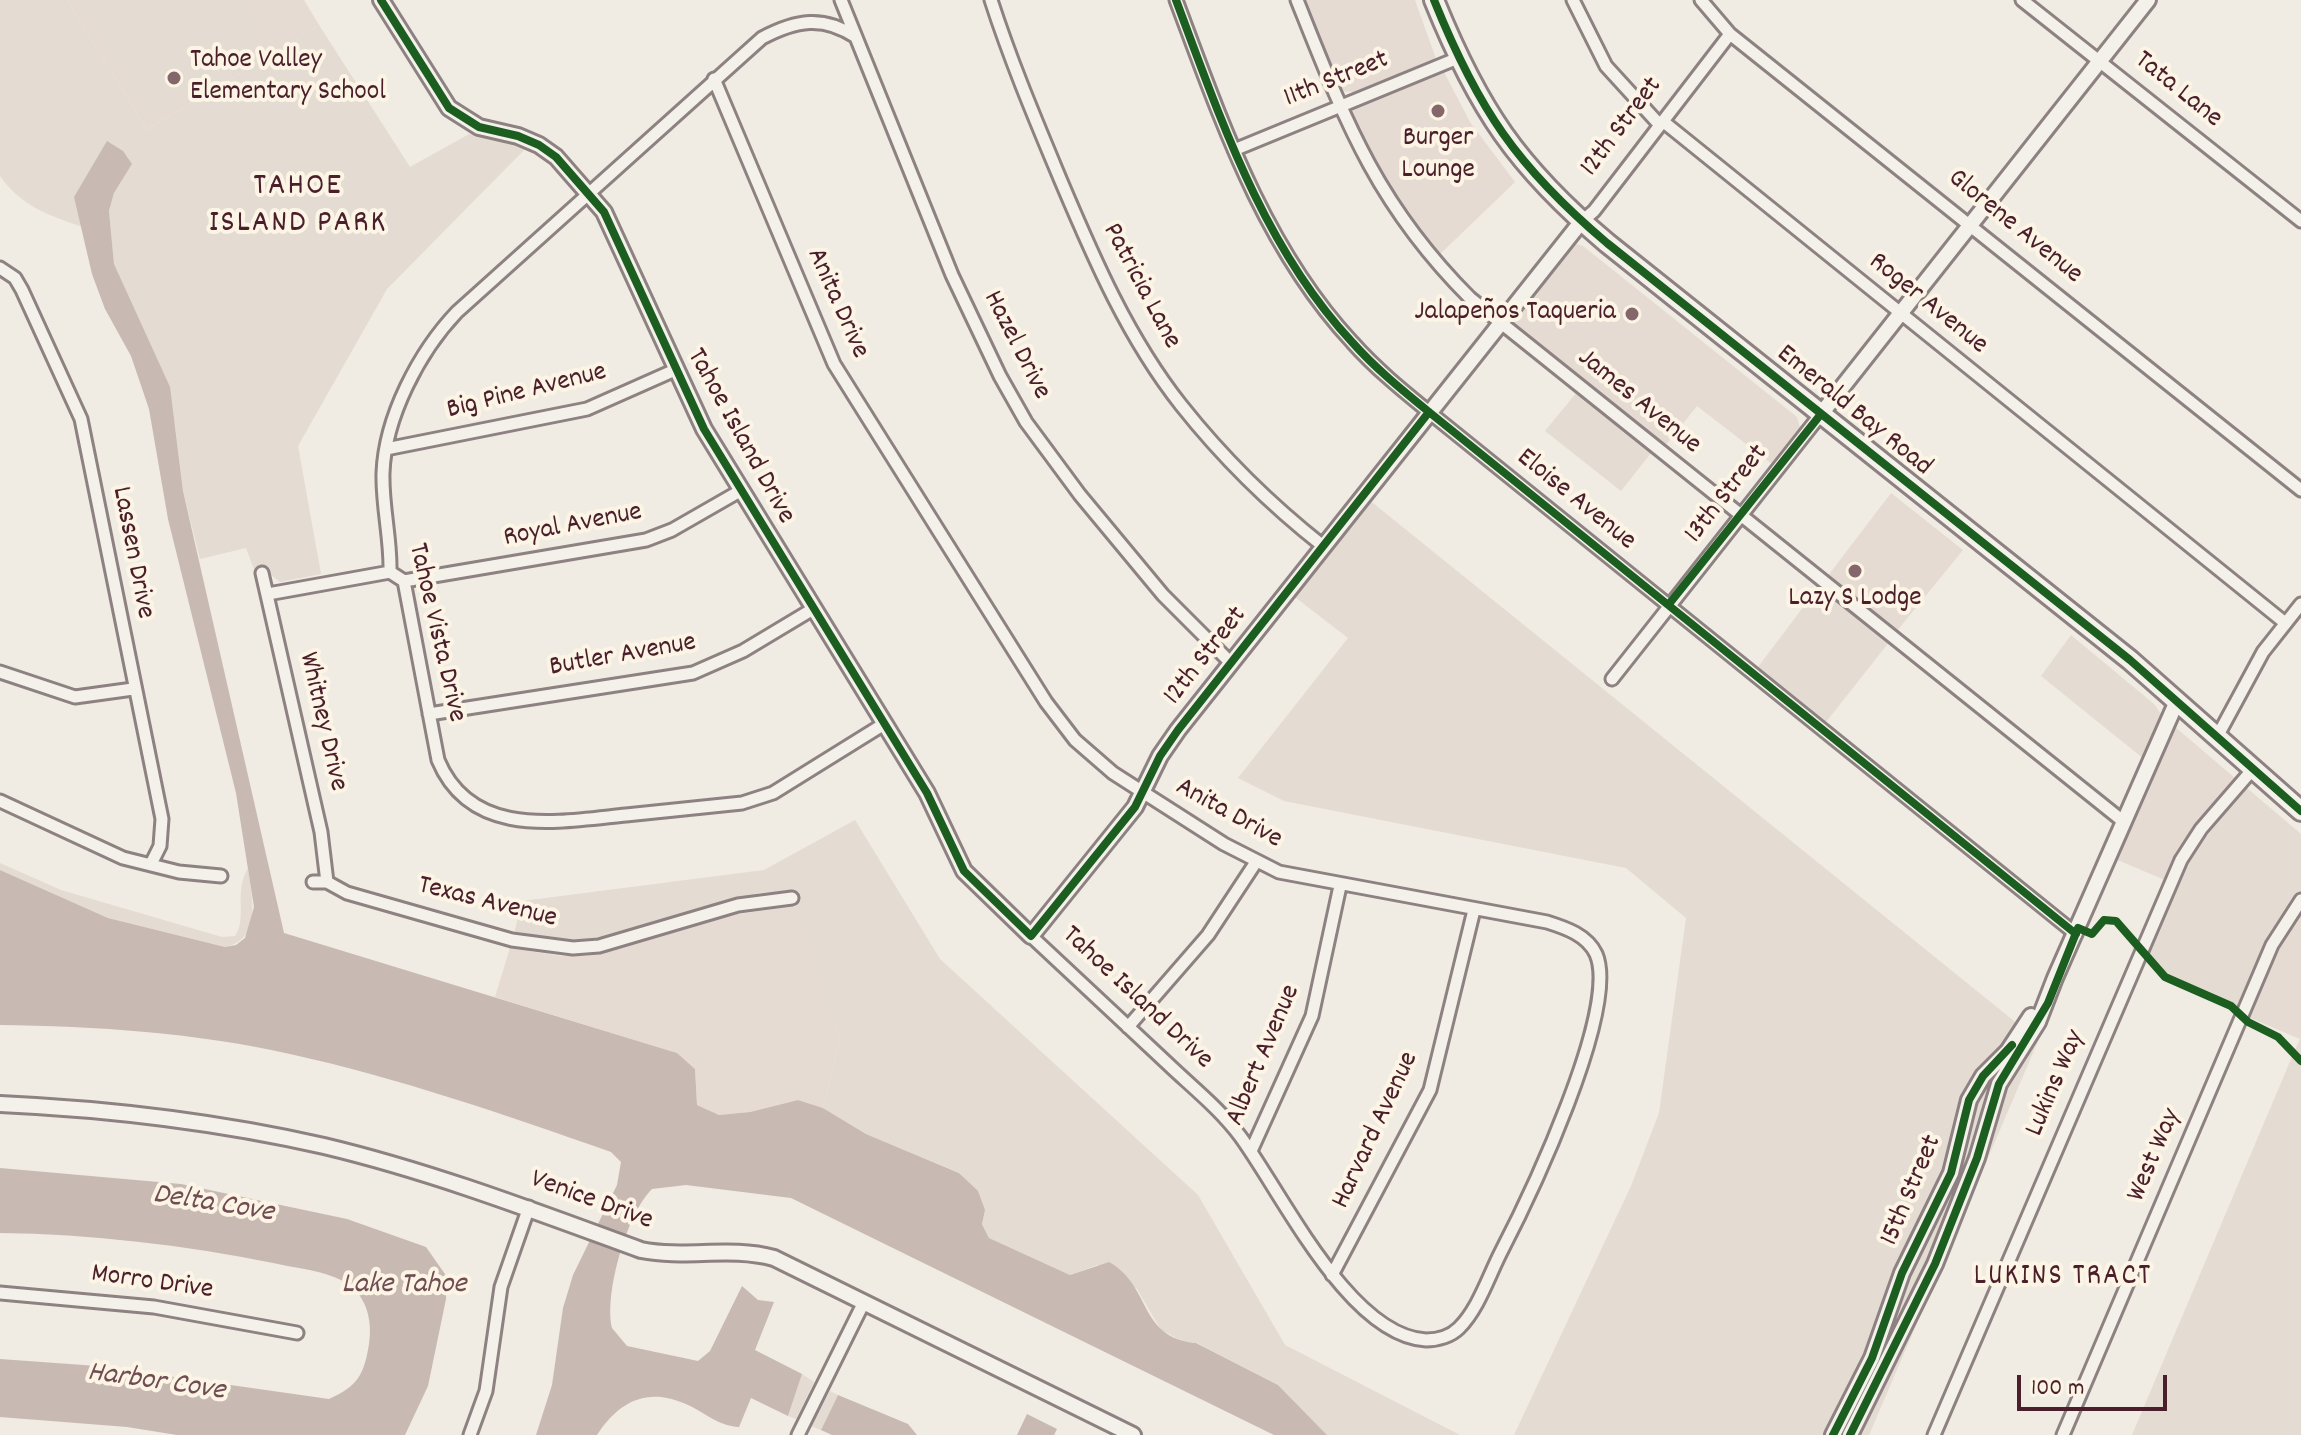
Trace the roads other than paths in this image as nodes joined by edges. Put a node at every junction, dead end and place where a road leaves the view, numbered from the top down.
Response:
1 (381, 0) edge
2 (841, 0) edge
3 (991, 0) edge
4 (1176, 0) edge
5 (1297, 0) edge
6 (1434, 0) edge
7 (1573, 0) edge
8 (1701, 0) edge
9 (2022, 0) edge
10 (2148, 0) edge
11 (1730, 34) junction
12 (856, 37) junction
13 (1458, 58) junction
14 (2101, 60) junction
15 (714, 79) junction
16 (1339, 105) junction
17 (1658, 123) junction
18 (1234, 150) junction
19 (590, 194) junction
20 (2301, 221) edge
21 (1581, 222) junction
22 (1971, 225) junction
23 (0, 268) edge
24 (1900, 315) junction
25 (1500, 323) junction
26 (675, 370) junction
27 (1429, 412) junction
28 (1821, 414) junction
29 (386, 449) junction
30 (2301, 490) edge
31 (740, 491) junction
32 (1740, 515) junction
33 (1323, 546) junction
34 (390, 572) junction
35 (262, 573) dead end
36 (404, 581) junction
37 (268, 594) junction
38 (1669, 604) junction
39 (2301, 604) edge
40 (813, 609) junction
41 (2284, 622) junction
42 (1230, 662) junction
43 (0, 672) edge
44 (1612, 679) dead end
45 (133, 689) junction
46 (2177, 701) junction
47 (429, 714) junction
48 (884, 724) junction
49 (2217, 737) junction
50 (2253, 769) junction
51 (1143, 795) junction
52 (0, 801) edge
53 (2301, 811) edge
54 (2124, 822) junction
55 (1256, 862) junction
56 (151, 864) junction
57 (221, 876) dead end
58 (313, 882) dead end
59 (327, 882) junction
60 (1340, 886) junction
61 (792, 898) dead end
62 (2301, 900) edge
63 (1474, 910) junction
64 (2076, 934) junction
65 (1031, 936) junction
66 (2055, 978) junction
67 (1128, 1027) junction
68 (0, 1104) edge
69 (1251, 1151) junction
70 (529, 1207) junction
71 (1332, 1275) junction
72 (0, 1293) edge
73 (864, 1302) junction
74 (297, 1333) dead end
75 (1441, 1338) joint
76 (1129, 1434) edge
77 (470, 1435) edge
78 (798, 1435) edge
79 (1833, 1435) edge
80 (1850, 1435) edge
81 (1934, 1435) edge
82 (2063, 1435) edge

1 - 19 street, Tahoe Island Drive
2 - 12 street, Hazel Drive
3 - 33 street, Patricia Lane
4 - 18 street, Eloise Avenue
5 - 16 street, James Avenue
6 - 13 main road, Emerald Bay Road
7 - 17 street, Roger Avenue
8 - 11 street, Glorene Avenue
9 - 14 street, Tata Lane
10 - 14 street, 13th Street
11 - 17 street, 12th Street
11 - 22 street, Glorene Avenue
12 - 15 street, Tahoe Vista Drive
12 - 42 street, Hazel Drive
13 - 16 street, 11th Street
13 - 21 main road, Emerald Bay Road
14 - 20 street, Tata Lane
14 - 22 street, 13th Street
15 - 19 street, Tahoe Vista Drive
15 - 51 street, Anita Drive
16 - 18 street, 11th Street
16 - 25 street, James Avenue
17 - 21 street, 12th Street
17 - 24 street, Roger Avenue
18 - 27 street, Eloise Avenue
19 - 26 street, Tahoe Island Drive
19 - 29 street, Tahoe Vista Drive
21 - 25 street, 12th Street
21 - 28 main road, Emerald Bay Road
22 - 24 street, 13th Street
22 - 30 street, Glorene Avenue
23 - 45 street, Lassen Drive
24 - 28 street, 13th Street
24 - 41 street, Roger Avenue
25 - 27 street, 12th Street
25 - 32 street, James Avenue
26 - 29 street, Big Pine Avenue
26 - 31 street, Tahoe Island Drive
27 - 33 street, 12th Street
27 - 38 street, Eloise Avenue
28 - 32 street, 13th Street
28 - 46 main road, Emerald Bay Road
29 - 34 street, Tahoe Vista Drive
31 - 36 street, Royal Avenue
31 - 40 street, Tahoe Island Drive
32 - 38 street, 13th Street
32 - 54 street, James Avenue
33 - 42 street, 12th Street
34 - 36 street, Tahoe Vista Drive
34 - 37 street
35 - 37 street, Whitney Drive
36 - 47 street, Tahoe Vista Drive
37 - 59 street, Whitney Drive
38 - 44 street, 13th Street
38 - 64 street, Eloise Avenue
39 - 41 street
40 - 47 street, Butler Avenue
40 - 48 street, Tahoe Island Drive
41 - 49 street
42 - 51 street, 12th Street
43 - 45 street
45 - 56 street, Lassen Drive
46 - 49 main road, Emerald Bay Road
46 - 54 street, 15th Street
47 - 48 street, Tahoe Vista Drive
48 - 65 street, Tahoe Island Drive
49 - 50 main road, Emerald Bay Road
50 - 53 main road, Emerald Bay Road
50 - 81 street, Lukins Way
51 - 55 street, Anita Drive
51 - 65 street, 12th Street
52 - 56 street
54 - 64 street, 15th Street
55 - 60 street, Anita Drive
55 - 67 street
56 - 57 street
58 - 59 street, Texas Avenue
59 - 61 street, Texas Avenue
60 - 63 street, Anita Drive
60 - 69 street, Albert Avenue
62 - 82 street, West Way
63 - 71 street, Harvard Avenue
63 - 75 street, Anita Drive
64 - 66 street, 15th Street
65 - 67 street, Tahoe Island Drive
66 - 79 street, 15th Street
66 - 80 street, 15th Street
67 - 69 street, Tahoe Island Drive
68 - 70 street, Venice Drive
69 - 71 street, Tahoe Island Drive
70 - 73 street, Venice Drive
70 - 77 street
71 - 75 street, Tahoe Island Drive
72 - 74 street, Morro Drive
73 - 76 street, Venice Drive
73 - 78 street

